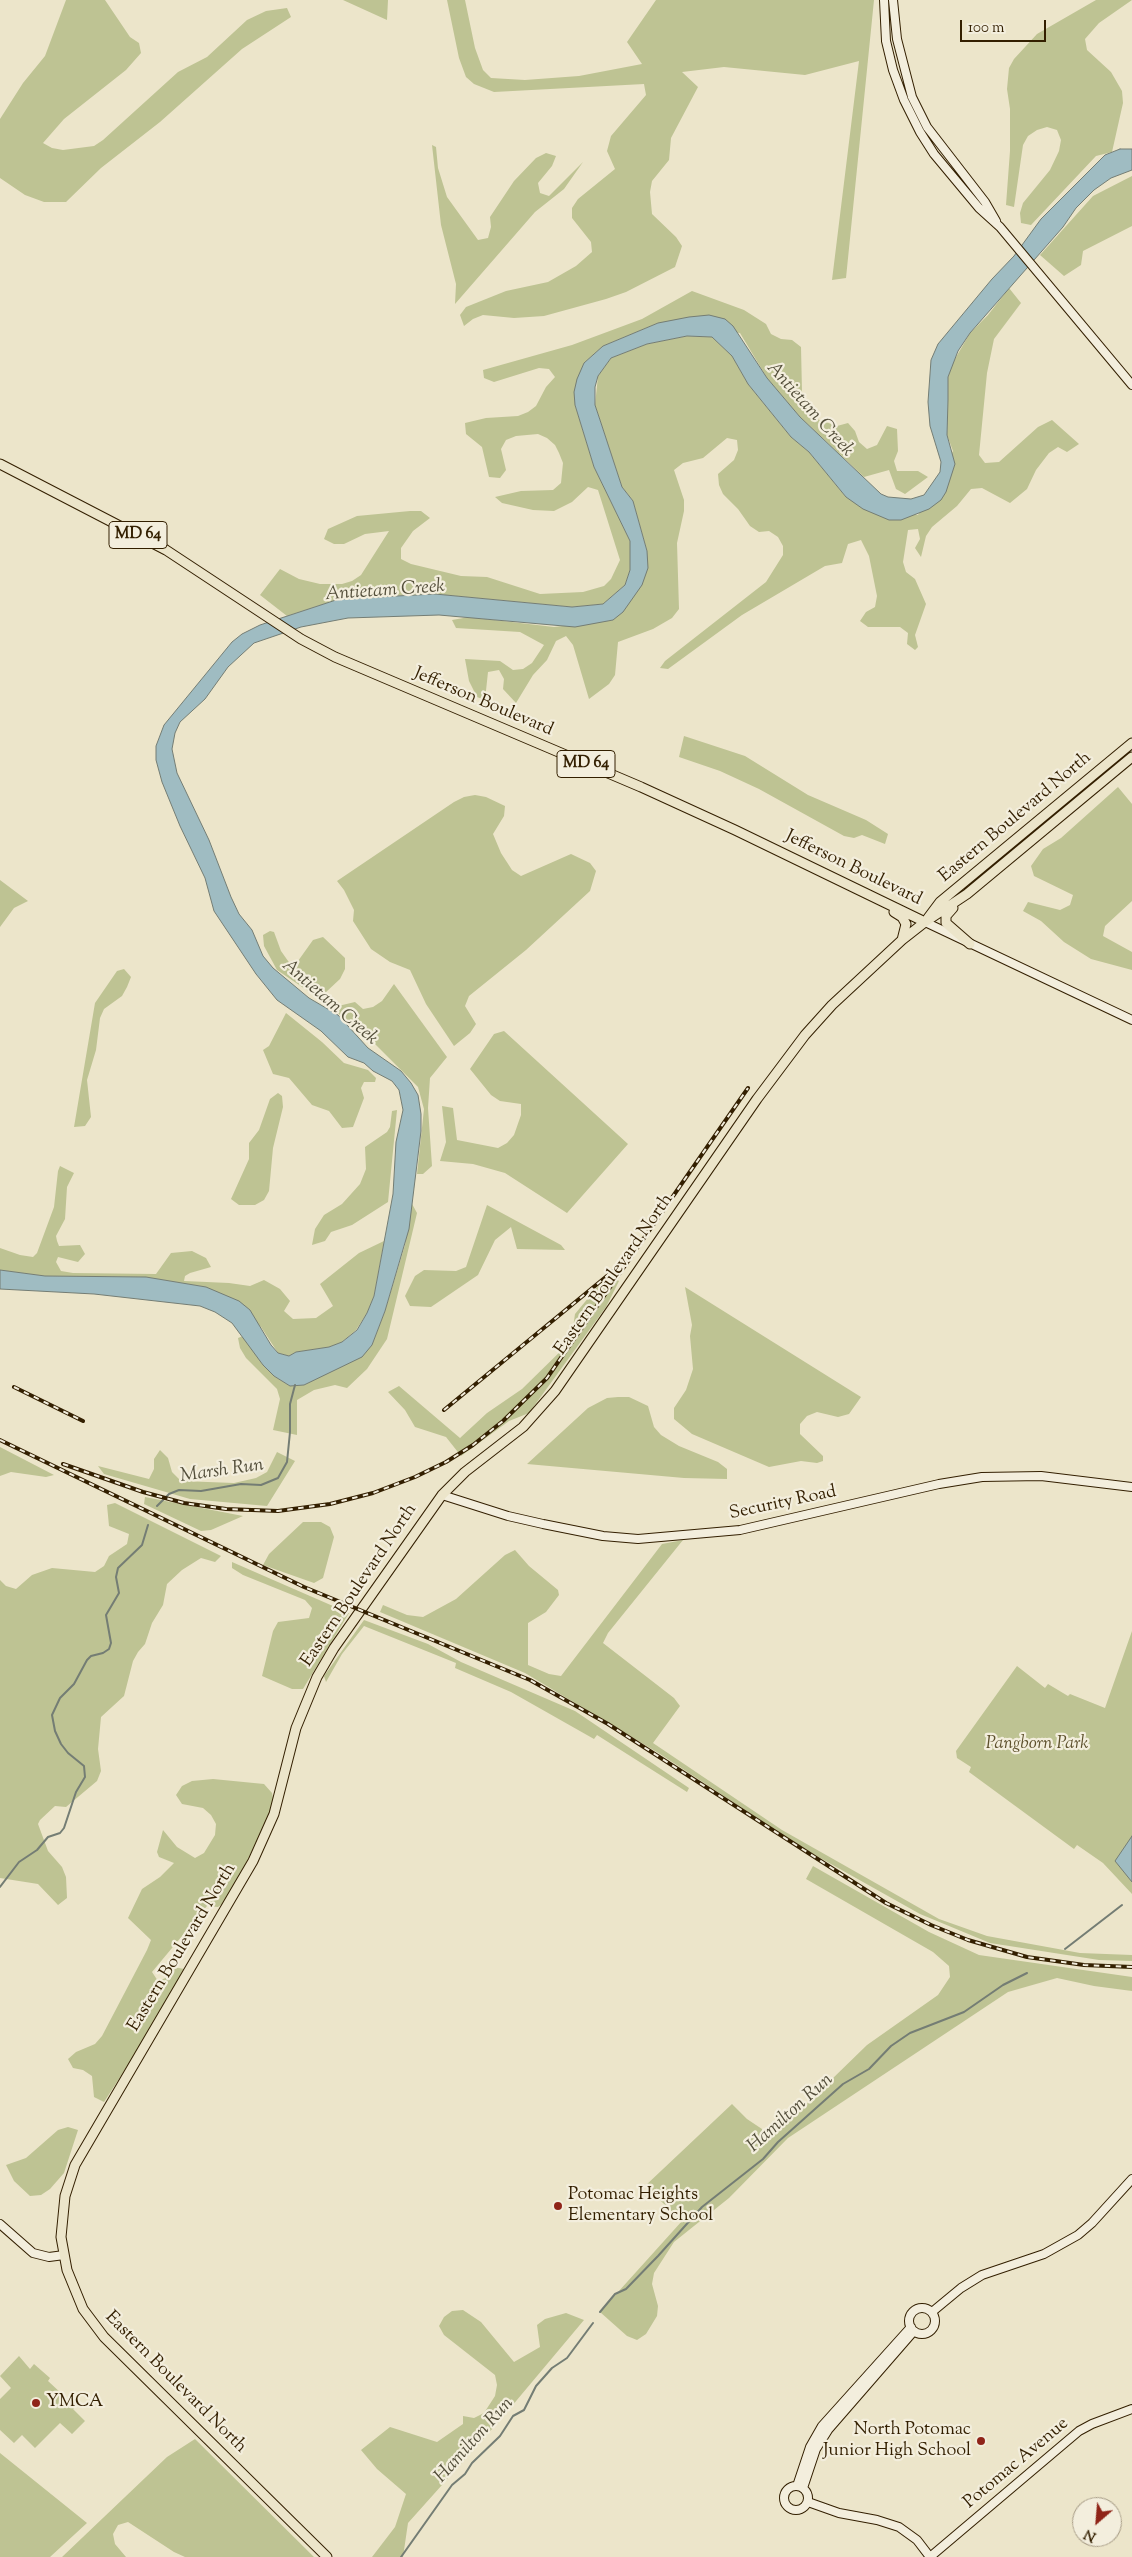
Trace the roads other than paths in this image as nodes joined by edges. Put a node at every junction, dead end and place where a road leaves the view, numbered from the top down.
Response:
1 (884, 0) edge
2 (893, 0) edge
3 (1000, 226) junction
4 (1132, 385) edge
5 (0, 464) edge
6 (1132, 743) edge
7 (1132, 750) edge
8 (1132, 757) edge
9 (1117, 769) junction
10 (967, 894) junction
11 (869, 896) junction
12 (925, 922) junction
13 (902, 940) junction
14 (970, 944) junction
15 (1132, 1020) edge
16 (1132, 1487) edge
17 (442, 1495) junction
18 (1132, 2179) edge
19 (0, 2224) edge
20 (64, 2255) junction
21 (932, 2312) junction
22 (912, 2329) junction
23 (1132, 2409) edge
24 (800, 2487) junction
25 (808, 2502) junction
26 (327, 2557) edge
27 (930, 2557) edge

1 - 3 street
2 - 3 street
3 - 4 street
5 - 11 main road, Jefferson Boulevard / MD 64
6 - 12 main road, Eastern Boulevard North
7 - 9 main road
8 - 9 main road, Eastern Boulevard North
9 - 10 main road, Eastern Boulevard North
10 - 12 main road, Eastern Boulevard North
10 - 14 main road
11 - 12 main road, Jefferson Boulevard / MD 64
11 - 13 main road
12 - 13 main road, Eastern Boulevard North
12 - 14 street, Jefferson Boulevard / MD 64
13 - 17 main road, Eastern Boulevard North
14 - 15 street, Jefferson Boulevard / MD 64
16 - 17 street, Security Road
17 - 20 main road, Eastern Boulevard North
18 - 21 street
19 - 20 street
20 - 26 main road, Eastern Boulevard North
21 - 22 street
21 - 22 street
22 - 24 street
23 - 27 street, Potomac Avenue
24 - 25 street
24 - 25 street
25 - 27 street

